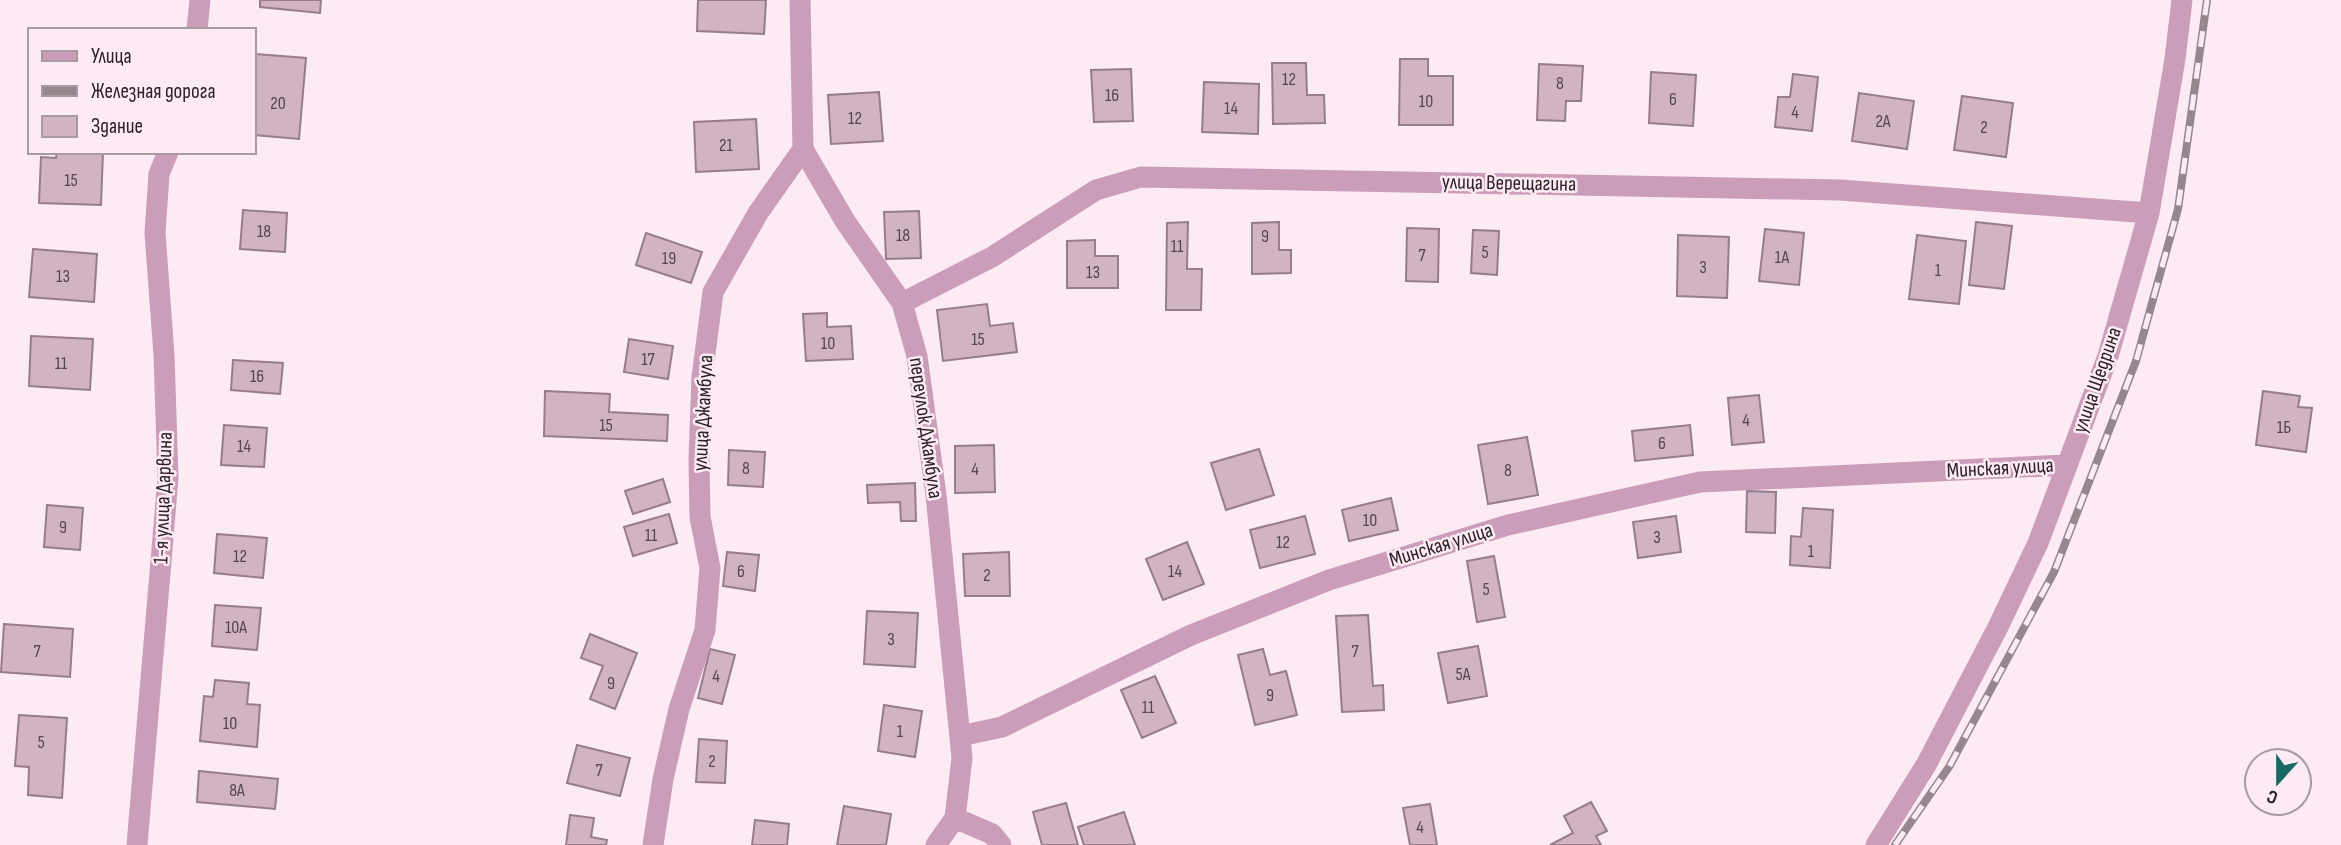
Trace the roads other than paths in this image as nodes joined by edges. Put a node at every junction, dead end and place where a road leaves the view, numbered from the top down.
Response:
1 (200, 0) edge
2 (800, 0) edge
3 (2182, 0) edge
4 (197, 28) edge
5 (803, 149) junction
6 (167, 154) edge
7 (2149, 213) junction
8 (902, 303) junction
9 (2067, 465) junction
10 (960, 736) junction
11 (956, 818) junction
12 (137, 845) edge
13 (653, 845) edge
14 (936, 845) edge
15 (1001, 845) edge
16 (1876, 845) edge

1 - 4 street
2 - 5 street
3 - 7 street, улица Щедрина
5 - 8 street, переулок Джамбула
5 - 13 street, улица Джамбула
6 - 12 street, 1-я улица Дарвина
7 - 8 street, улица Верещагина
7 - 9 street, улица Щедрина
8 - 10 street, переулок Джамбула
9 - 10 street, Минская улица
9 - 16 street, улица Щедрина
10 - 11 street
11 - 14 street
11 - 15 street

